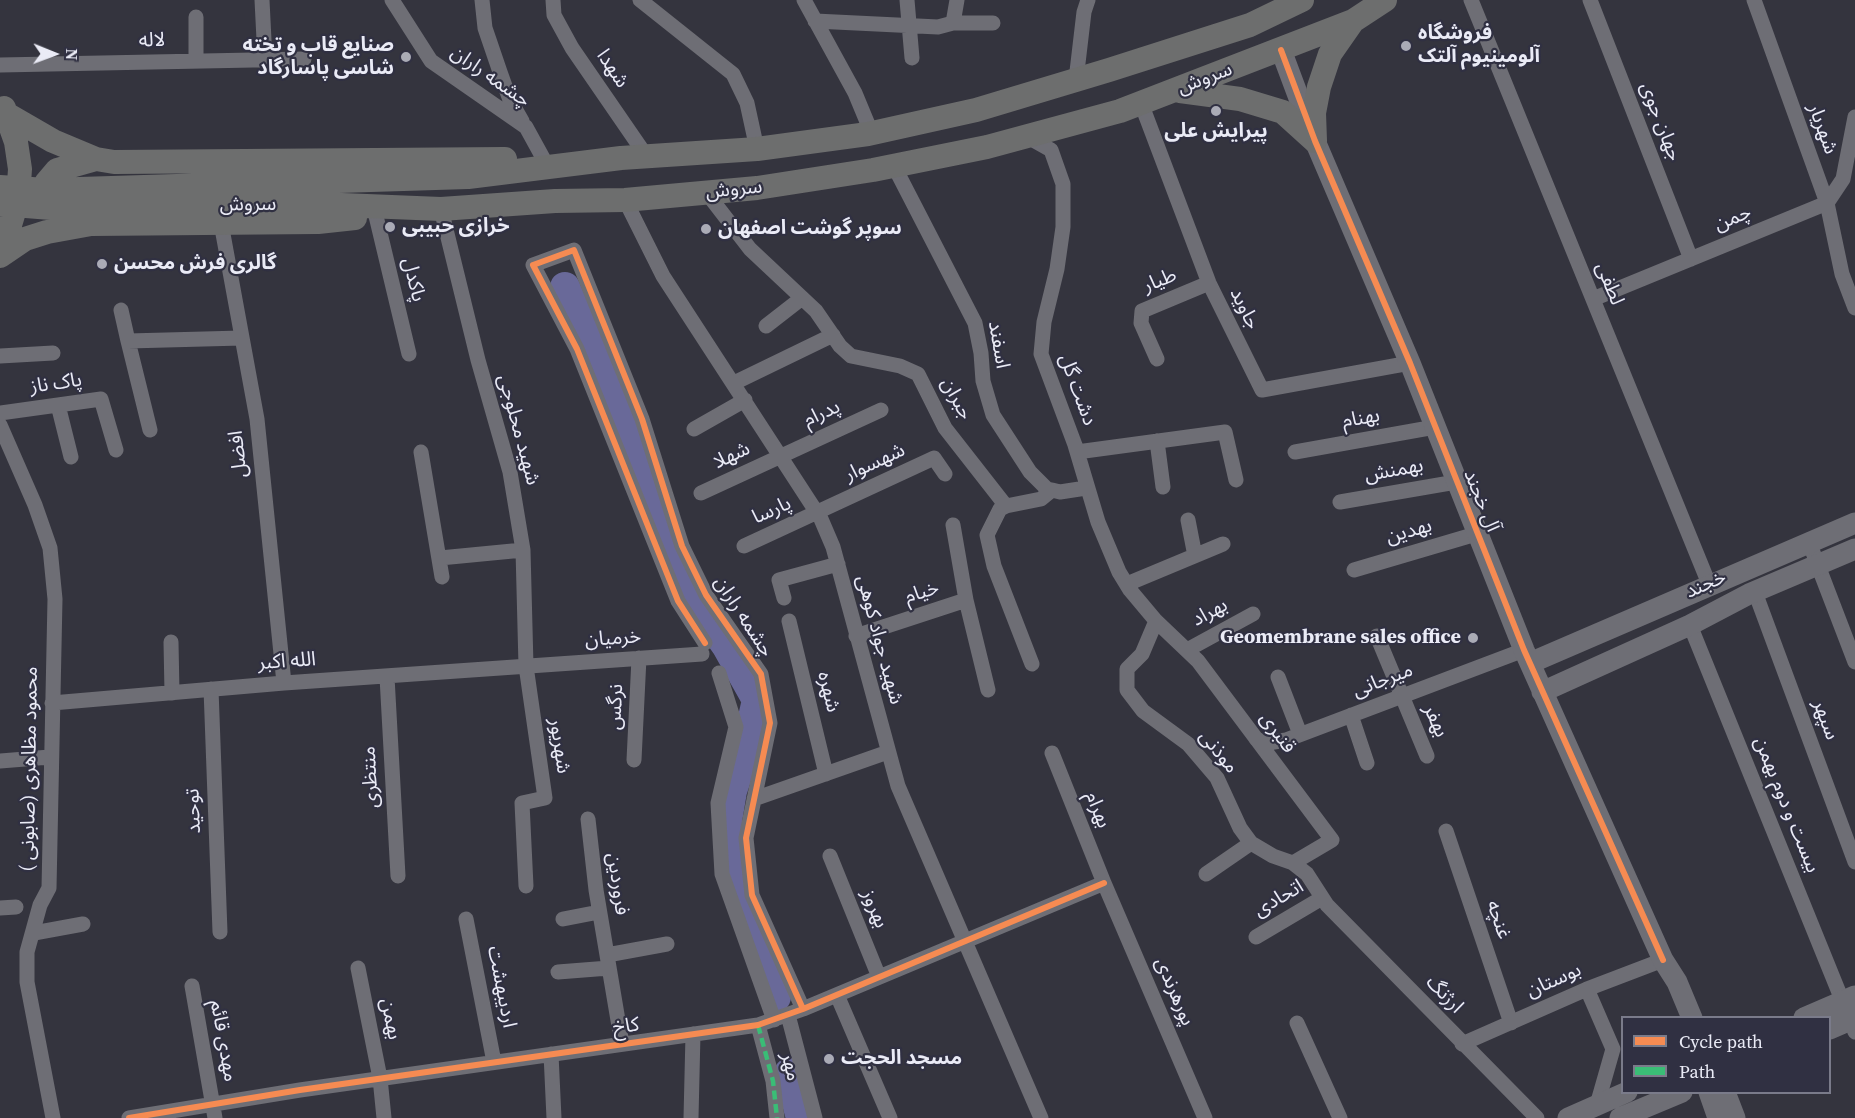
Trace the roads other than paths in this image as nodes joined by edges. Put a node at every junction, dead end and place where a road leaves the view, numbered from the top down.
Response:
1 (262, 0) edge
2 (392, 0) edge
3 (482, 0) edge
4 (553, 0) edge
5 (640, 0) edge
6 (804, 0) edge
7 (907, 0) edge
8 (957, 0) edge
9 (1088, 0) edge
10 (1385, 0) edge
11 (1471, 0) edge
12 (1590, 0) edge
13 (1754, 0) edge
14 (1286, 4) edge
15 (196, 17) dead end
16 (816, 21) junction
17 (1353, 21) junction
18 (953, 23) junction
19 (993, 23) dead end
20 (909, 26) junction
21 (1281, 50) junction
22 (912, 58) dead end
23 (304, 59) dead end
24 (265, 60) junction
25 (196, 61) junction
26 (0, 65) edge
27 (1076, 80) junction
28 (1174, 90) junction
29 (1141, 103) junction
30 (4, 108) edge
31 (1855, 117) edge
32 (526, 127) junction
33 (872, 134) junction
34 (1026, 136) junction
35 (1315, 141) junction
36 (1852, 141) edge
37 (757, 149) junction
38 (647, 157) junction
39 (621, 158) junction
40 (96, 159) junction
41 (543, 159) junction
42 (894, 166) junction
43 (0, 187) edge
44 (706, 192) junction
45 (625, 200) junction
46 (55, 203) junction
47 (1827, 203) junction
48 (441, 209) junction
49 (5, 215) edge
50 (376, 216) junction
51 (221, 223) junction
52 (0, 247) edge
53 (574, 250) joint
54 (0, 255) edge
55 (1691, 259) junction
56 (1209, 283) junction
57 (802, 298) junction
58 (1593, 299) junction
59 (1855, 308) edge
60 (121, 310) dead end
61 (766, 326) dead end
62 (833, 335) junction
63 (242, 338) junction
64 (128, 340) junction
65 (53, 353) dead end
66 (410, 354) dead end
67 (0, 356) edge
68 (1157, 359) dead end
69 (1410, 363) junction
70 (734, 383) junction
71 (746, 400) junction
72 (58, 405) junction
73 (881, 410) dead end
74 (0, 413) edge
75 (0, 425) edge
76 (1435, 427) junction
77 (694, 429) dead end
78 (150, 430) dead end
79 (1156, 441) junction
80 (116, 450) dead end
81 (1077, 452) junction
82 (1295, 452) dead end
83 (421, 453) dead end
84 (781, 456) junction
85 (71, 457) dead end
86 (945, 474) dead end
87 (1236, 480) dead end
88 (1455, 482) junction
89 (1163, 487) dead end
90 (1086, 488) junction
91 (1052, 490) junction
92 (701, 493) dead end
93 (1340, 502) dead end
94 (1006, 506) junction
95 (817, 514) junction
96 (1188, 520) dead end
97 (1855, 523) edge
98 (953, 525) dead end
99 (1476, 534) junction
100 (1809, 542) junction
101 (1223, 544) dead end
102 (744, 546) dead end
103 (1855, 549) edge
104 (523, 550) junction
105 (1195, 556) junction
106 (440, 558) junction
107 (838, 564) junction
108 (1818, 565) junction
109 (1354, 570) dead end
110 (442, 578) dead end
111 (1126, 584) junction
112 (1710, 584) junction
113 (1755, 592) junction
114 (784, 598) dead end
115 (966, 600) junction
116 (1253, 614) dead end
117 (789, 621) dead end
118 (1156, 621) junction
119 (1690, 625) junction
120 (856, 636) junction
121 (1377, 636) dead end
122 (171, 642) dead end
123 (1187, 650) junction
124 (1559, 650) junction
125 (1527, 657) junction
126 (639, 658) junction
127 (1855, 662) edge
128 (1032, 664) dead end
129 (526, 666) junction
130 (719, 673) dead end
131 (387, 677) junction
132 (1278, 677) dead end
133 (1572, 678) junction
134 (284, 683) junction
135 (211, 689) junction
136 (988, 690) dead end
137 (1542, 692) junction
138 (172, 693) junction
139 (1401, 696) junction
140 (52, 703) junction
141 (1351, 716) junction
142 (1300, 735) junction
143 (1256, 739) junction
144 (888, 752) junction
145 (1052, 753) dead end
146 (1428, 756) dead end
147 (50, 757) junction
148 (634, 759) dead end
149 (0, 761) edge
150 (1367, 763) dead end
151 (826, 774) junction
152 (754, 799) junction
153 (588, 819) dead end
154 (1446, 831) dead end
155 (1251, 843) junction
156 (830, 856) dead end
157 (1293, 862) junction
158 (1855, 862) edge
159 (1206, 874) dead end
160 (398, 876) dead end
161 (1104, 883) junction
162 (526, 886) dead end
163 (1322, 898) junction
164 (16, 907) dead end
165 (0, 908) edge
166 (599, 912) junction
167 (466, 919) dead end
168 (563, 919) dead end
169 (83, 924) dead end
170 (220, 932) dead end
171 (34, 933) junction
172 (1256, 937) dead end
173 (964, 942) junction
174 (667, 944) dead end
175 (1663, 960) junction
176 (608, 961) junction
177 (358, 968) dead end
178 (558, 972) dead end
179 (879, 977) junction
180 (192, 986) dead end
181 (1587, 989) junction
182 (837, 995) junction
183 (803, 1009) junction
184 (1852, 1014) edge
185 (1677, 1016) edge
186 (1692, 1016) edge
187 (1820, 1016) edge
188 (781, 1018) junction
189 (1297, 1023) dead end
190 (1511, 1023) junction
191 (758, 1025) junction
192 (1831, 1028) edge
193 (693, 1034) junction
194 (622, 1044) junction
195 (1462, 1044) junction
196 (551, 1054) junction
197 (494, 1062) junction
198 (380, 1078) junction
199 (1675, 1094) edge
200 (1710, 1094) edge
201 (1726, 1094) edge
202 (1618, 1109) edge
203 (214, 1110) edge
204 (53, 1118) edge
205 (129, 1118) edge
206 (384, 1118) edge
207 (554, 1118) edge
208 (691, 1118) edge
209 (777, 1118) edge
210 (815, 1118) edge
211 (890, 1118) edge
212 (1041, 1118) edge
213 (1205, 1118) edge
214 (1340, 1118) edge
215 (1538, 1118) edge
216 (1568, 1118) edge
217 (1718, 1118) edge
218 (1735, 1118) edge

1 - 24 street
2 - 32 street, چشمه راران
3 - 32 street
4 - 38 street, شهدا
5 - 37 street
6 - 16 street
7 - 20 street
8 - 18 street
9 - 27 street
10 - 17 main road, سروش
11 - 58 street, لطفی
12 - 55 street, جهان جوی
13 - 47 street, شهریار
14 - 21 main road
14 - 27 main road, سروش
15 - 25 street
16 - 20 street
16 - 33 street
17 - 21 main road, سروش
17 - 35 main road
18 - 19 street
18 - 20 street
20 - 22 street
21 - 28 main road, سروش
21 - 35 street, آل خجند
23 - 24 street, لاله
24 - 25 street, لاله
25 - 26 street, لاله
27 - 33 main road, سروش
28 - 29 main road, سروش
28 - 35 main road
29 - 34 main road, سروش
29 - 56 street, جاوید
30 - 40 main road
30 - 49 main road
31 - 36 street
32 - 41 street, چشمه راران
33 - 37 main road, سروش
34 - 42 main road, سروش
34 - 81 street, دشت گل
35 - 69 street, آل خجند
36 - 47 street
37 - 38 main road, سروش
38 - 39 main road, سروش
39 - 41 main road
39 - 46 main road, سروش
40 - 41 main road
40 - 46 main road
42 - 44 main road, سروش
42 - 91 street, اسفند
43 - 46 main road
44 - 45 main road, سروش
44 - 57 street, جبران
45 - 48 main road, سروش
45 - 70 street, شهید جواد کوهی
46 - 48 main road, سروش
46 - 49 main road
46 - 51 main road
46 - 54 main road
47 - 55 street, چمن
47 - 59 street, شهریار
48 - 50 main road
48 - 104 street, شهید محلوجی
49 - 52 main road
50 - 51 main road
50 - 66 street, پاکدل
51 - 63 street, افضل
53 - 126 street, خرمیان
53 - 152 street, چشمه راران
55 - 58 street, چمن
56 - 68 street, طیار
56 - 69 street, جاوید
57 - 61 street
57 - 62 street, جبران
58 - 112 street, لطفی
60 - 64 street
62 - 70 street
62 - 94 street, جبران
63 - 64 street
63 - 134 street, افضل
64 - 78 street
65 - 67 street
69 - 76 street, آل خجند
70 - 71 street, شهید جواد کوهی
71 - 77 street
71 - 84 street, شهید جواد کوهی
72 - 74 street, پاک ناز
72 - 80 street, پاک ناز
72 - 85 street
73 - 84 street, پدرام
75 - 140 street, محمود مظاهری (صابونی )
76 - 82 street, بهنام
76 - 88 street, آل خجند
79 - 81 street
79 - 87 street
79 - 89 street
81 - 90 street, دشت گل
83 - 106 street
84 - 92 street, شهلا
84 - 95 street, شهید جواد کوهی
86 - 95 street, شهسوار
88 - 93 street, بهمنش
88 - 99 street, آل خجند
90 - 91 street
90 - 111 street, دشت گل
91 - 94 street
94 - 128 street
95 - 102 street, پارسا
95 - 107 street, شهید جواد کوهی
96 - 105 street
97 - 100 street, خجند
98 - 115 street, خیام
99 - 109 street, بهدین
99 - 125 street, آل خجند
100 - 108 street
100 - 112 street, خجند
101 - 105 street
103 - 108 street, خجند
104 - 106 street
104 - 129 street, شهید محلوجی
105 - 111 street
106 - 110 street
107 - 114 street
107 - 120 street, شهید جواد کوهی
108 - 113 street, خجند
108 - 127 street
111 - 118 street, دشت گل
112 - 124 street, خجند
113 - 119 street, خجند
113 - 158 street, سپهر
115 - 120 street, خیام
115 - 136 street, خیام
116 - 123 street, بهراد
117 - 151 street, شهره
118 - 123 street, قنبری
118 - 155 street, موذنی
119 - 133 street, خجند
119 - 184 street, بیست و دوم بهمن
120 - 144 street, شهید جواد کوهی
121 - 139 street, بهفر
122 - 138 street
123 - 143 street, قنبری
124 - 125 street, خجند
124 - 133 street
125 - 137 street, آل خجند
125 - 139 street, میرجانی
126 - 129 street, خرمیان
126 - 148 street, نرگس
129 - 131 street, الله اکبر
129 - 162 street, شهریور
130 - 188 street
131 - 134 street, الله اکبر
131 - 160 street, منتظری
132 - 142 street
133 - 137 street, خجند
134 - 135 street, الله اکبر
135 - 138 street, الله اکبر
135 - 170 street, توحید
137 - 175 street, آل خجند
138 - 140 street, الله اکبر
139 - 141 street, میرجانی
139 - 146 street, بهفر
140 - 147 street, محمود مظاهری (صابونی )
141 - 142 street, میرجانی
141 - 150 street
142 - 143 street, میرجانی
143 - 157 street, قنبری
144 - 151 street
144 - 173 street, شهید جواد کوهی
145 - 161 street, بهرام
147 - 149 street
147 - 171 street, محمود مظاهری (صابونی )
151 - 152 street
152 - 183 street, چشمه راران
153 - 166 street, فروردین
154 - 190 street, غنچه
155 - 157 street, موذنی
155 - 159 street
156 - 179 street, بهروز
157 - 163 street, موذنی
161 - 173 street, کاخ
161 - 213 street, پورهرندی
163 - 172 street, اتحادی
163 - 195 street, ارژنگ
164 - 165 street
166 - 168 street
166 - 176 street, فروردین
167 - 197 street, اردیبهشت
169 - 171 street
171 - 204 street, محمود مظاهری (صابونی )
173 - 179 street, کاخ
173 - 212 street, شهید جواد کوهی
174 - 176 street
175 - 181 street, بوستان
175 - 185 street, آل خجند
175 - 186 street, آل خجند
176 - 178 street
176 - 194 street, فروردین
177 - 198 street, بهمن
179 - 182 street, کاخ
180 - 203 street, مهدی قائم
181 - 190 street, بوستان
181 - 202 street
182 - 183 street, کاخ
182 - 211 street
183 - 188 street, کاخ
184 - 187 street
184 - 192 street
188 - 191 street, کاخ
188 - 210 street
189 - 214 street
190 - 195 street, بوستان
191 - 193 street, کاخ
191 - 209 street, مهر
193 - 194 street, کاخ
193 - 208 street
194 - 196 street, کاخ
195 - 215 street, ارژنگ
196 - 197 street, کاخ
196 - 207 street
197 - 198 street, کاخ
198 - 203 street, کاخ
198 - 206 street, بهمن
199 - 202 street
200 - 217 street
201 - 218 street
202 - 216 street
203 - 205 street, کاخ

